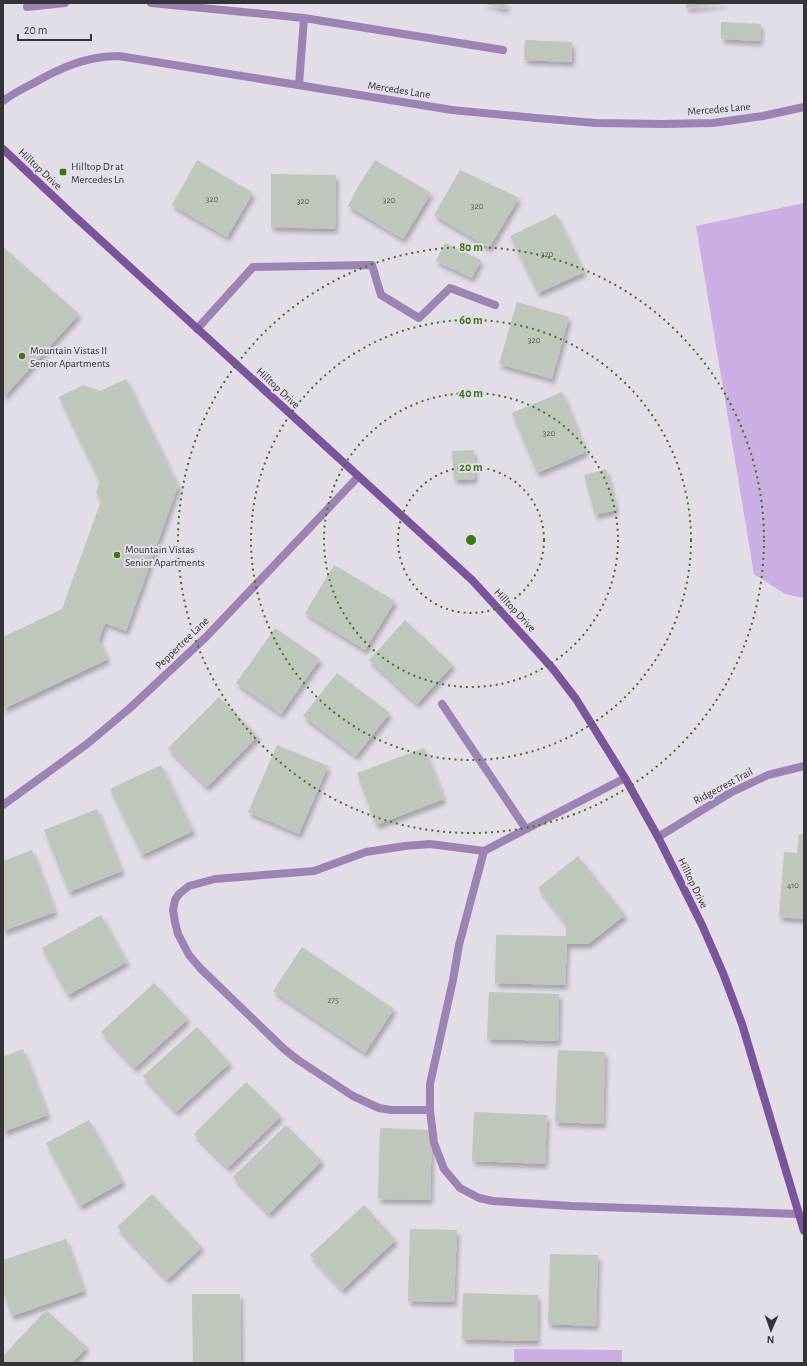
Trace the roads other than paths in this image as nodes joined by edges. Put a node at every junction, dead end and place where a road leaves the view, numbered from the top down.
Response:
1 (65, 3) edge
2 (151, 3) edge
3 (27, 7) dead end
4 (304, 18) junction
5 (503, 50) dead end
6 (299, 85) junction
7 (3, 101) edge
8 (804, 107) edge
9 (3, 149) edge
10 (495, 305) dead end
11 (197, 329) junction
12 (358, 477) junction
13 (442, 704) dead end
14 (804, 766) edge
15 (625, 778) junction
16 (3, 805) edge
17 (526, 829) junction
18 (658, 837) junction
19 (484, 851) junction
20 (430, 1110) junction
21 (799, 1214) junction
22 (804, 1231) edge

1 - 3 street
2 - 4 street
4 - 5 street
4 - 6 street
6 - 7 street, Mercedes Lane
6 - 8 street, Mercedes Lane
9 - 11 main road, Hilltop Drive
10 - 11 street
11 - 12 main road, Hilltop Drive
12 - 15 main road, Hilltop Drive
12 - 16 street, Peppertree Lane
13 - 17 street
14 - 18 street, Ridgecrest Trail
15 - 17 street
15 - 18 main road, Hilltop Drive
17 - 19 street
18 - 21 main road, Hilltop Drive
19 - 20 street
19 - 20 street
20 - 21 street
21 - 22 main road, Hilltop Drive

